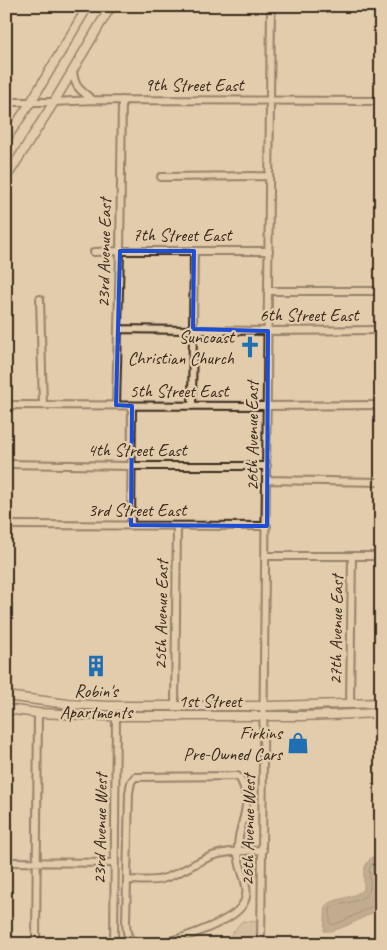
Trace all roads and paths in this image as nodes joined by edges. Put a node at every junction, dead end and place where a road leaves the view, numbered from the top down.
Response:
1 (88, 6) edge
2 (110, 6) edge
3 (271, 6) edge
4 (74, 67) junction
5 (93, 100) junction
6 (122, 100) junction
7 (271, 100) junction
8 (381, 101) edge
9 (6, 102) edge
10 (31, 102) junction
11 (54, 102) junction
12 (6, 112) edge
13 (8, 137) edge
14 (269, 176) junction
15 (161, 177) dead end
16 (6, 178) edge
17 (120, 250) junction
18 (194, 251) junction
19 (269, 251) junction
20 (94, 252) dead end
21 (269, 291) junction
22 (381, 291) edge
23 (40, 299) dead end
24 (118, 329) junction
25 (193, 330) junction
26 (381, 330) edge
27 (268, 331) junction
28 (6, 404) edge
29 (43, 405) junction
30 (381, 405) edge
31 (116, 406) junction
32 (132, 406) junction
33 (192, 406) junction
34 (267, 406) junction
35 (6, 464) edge
36 (131, 466) junction
37 (267, 466) junction
38 (267, 480) junction
39 (381, 482) edge
40 (6, 525) edge
41 (131, 525) junction
42 (177, 526) junction
43 (267, 526) junction
44 (266, 556) junction
45 (352, 556) junction
46 (381, 556) edge
47 (6, 696) edge
48 (22, 699) junction
49 (6, 701) edge
50 (381, 703) edge
51 (350, 704) junction
52 (138, 706) junction
53 (175, 706) junction
54 (265, 706) junction
55 (381, 708) edge
56 (6, 709) edge
57 (38, 713) junction
58 (381, 713) edge
59 (351, 714) junction
60 (116, 716) junction
61 (264, 716) junction
62 (263, 850) junction
63 (238, 851) junction
64 (6, 862) edge
65 (37, 862) junction
66 (115, 863) junction
67 (127, 880) junction
68 (36, 944) edge
69 (114, 944) edge
70 (262, 944) edge

1 - 10 main road
2 - 4 main road
3 - 7 street, 26th Avenue East
4 - 5 street
4 - 11 main road
5 - 6 street, 9th Street East
5 - 11 street, 9th Street East
6 - 7 street, 9th Street East
6 - 17 street, 23rd Avenue East
7 - 8 street, 9th Street East
7 - 14 street, 26th Avenue East
9 - 10 street, 9th Street East
10 - 11 street, 9th Street East
10 - 13 main road
11 - 16 main road
12 - 13 street
14 - 15 street
14 - 19 street, 26th Avenue East
17 - 18 street, 7th Street East
17 - 20 street, 7th Street East
17 - 24 street, 23rd Avenue East
18 - 19 street, 7th Street East
18 - 25 street
19 - 21 street, 26th Avenue East
21 - 22 street
21 - 27 street, 26th Avenue East
23 - 29 street
24 - 25 street, 6th Street East
24 - 31 street, 23rd Avenue East
25 - 27 street, 6th Street East
25 - 33 street
26 - 27 street, 6th Street East
27 - 34 street, 26th Avenue East
28 - 29 street, 5th Street East
29 - 31 street, 5th Street East
30 - 34 street, 5th Street East
31 - 32 street, 5th Street East
32 - 33 street, 5th Street East
32 - 36 street
33 - 34 street, 5th Street East
34 - 37 street, 26th Avenue East
35 - 36 street, 4th Street East
36 - 37 street, 4th Street East
36 - 41 street
37 - 38 street, 26th Avenue East
38 - 39 street
38 - 43 street, 26th Avenue East
40 - 41 street, 3rd Street East
41 - 42 street, 3rd Street East
42 - 43 street, 3rd Street East
42 - 53 street, 25th Avenue East
43 - 44 street, 26th Avenue East
44 - 45 street
44 - 54 street, 26th Avenue East
45 - 46 street
45 - 51 street, 27th Avenue East
47 - 48 main road
48 - 49 main road
48 - 52 main road, 1st Street
48 - 57 main road
50 - 51 main road, 1st Street
51 - 54 main road, 1st Street
52 - 53 main road, 1st Street
52 - 57 main road
53 - 54 main road, 1st Street
54 - 61 street, 26th Avenue East
55 - 59 main road
56 - 57 main road
57 - 60 main road, 1st Street
57 - 65 street
58 - 59 main road, 1st Street
59 - 61 main road, 1st Street
60 - 61 main road, 1st Street
60 - 66 street, 23rd Avenue West
61 - 62 street, 26th Avenue West
62 - 63 street
62 - 70 street, 26th Avenue West
63 - 67 street
63 - 67 street
63 - 67 street
64 - 65 street
65 - 66 street
65 - 68 street
66 - 69 street, 23rd Avenue West

